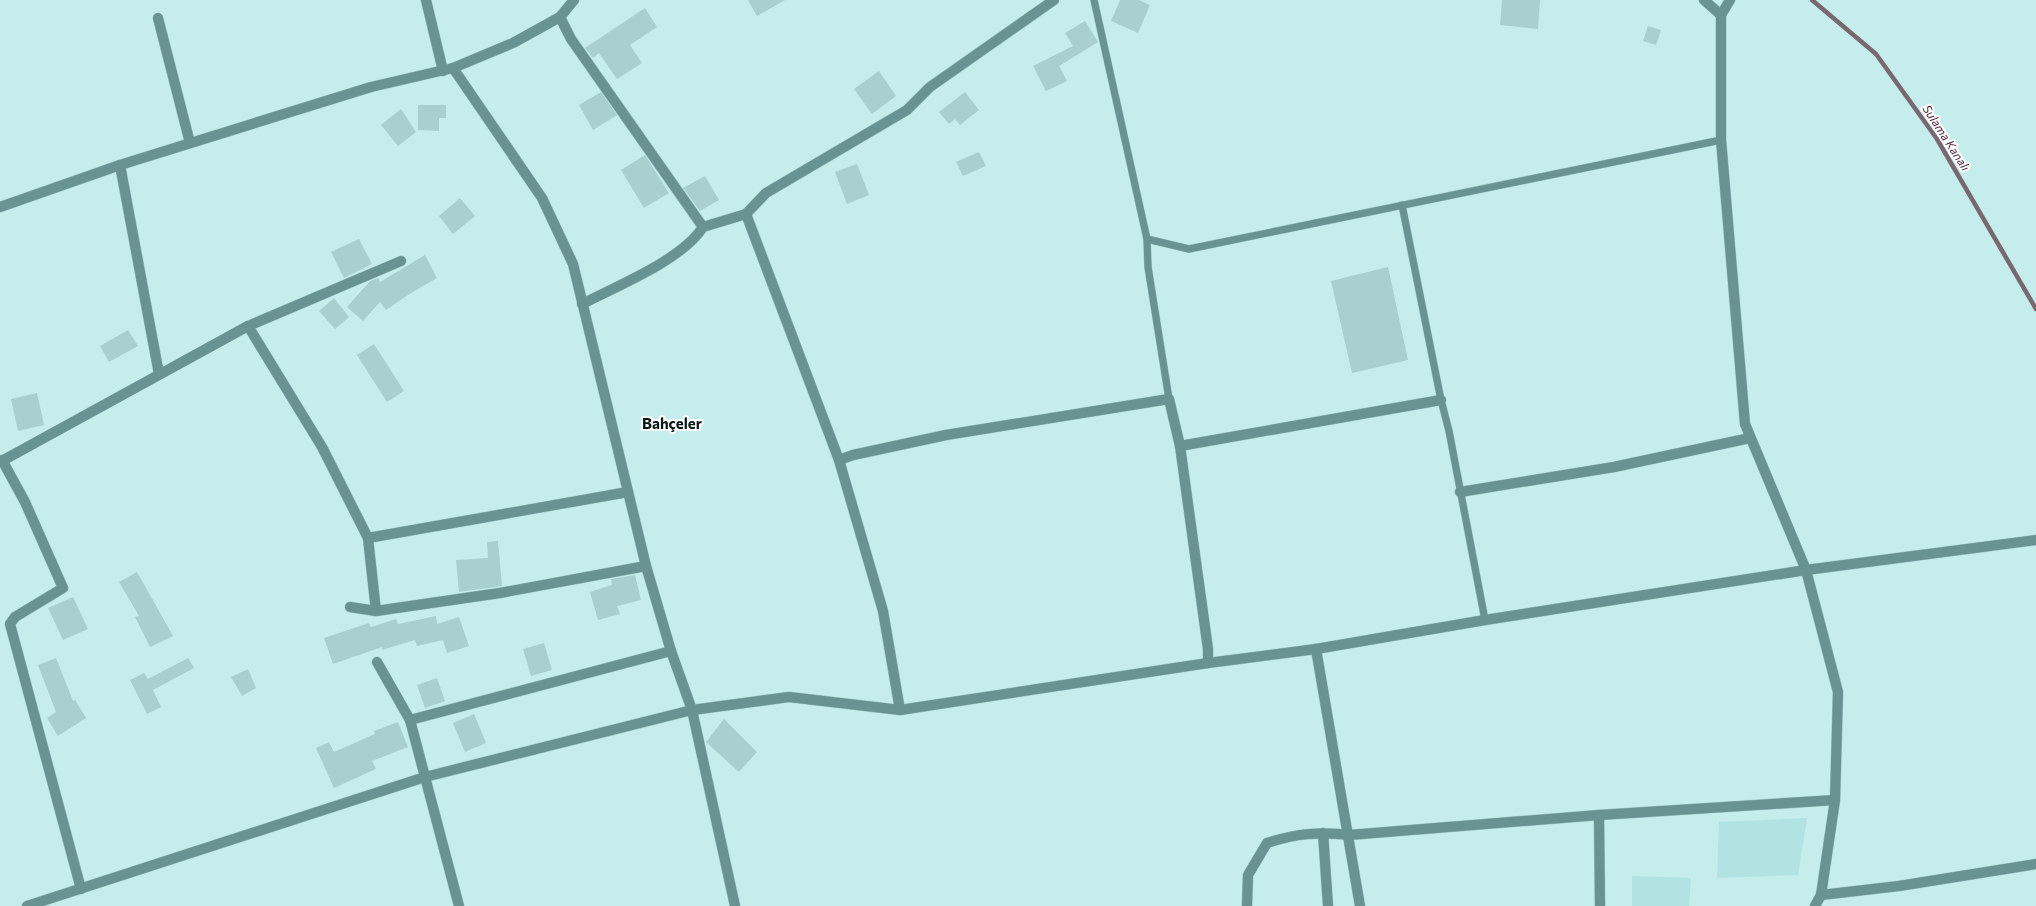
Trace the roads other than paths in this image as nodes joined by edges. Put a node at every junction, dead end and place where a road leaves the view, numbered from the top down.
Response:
1 (426, 0) edge
2 (574, 0) edge
3 (1054, 0) edge
4 (1094, 0) edge
5 (1704, 0) edge
6 (1730, 0) edge
7 (1721, 15) junction
8 (560, 17) junction
9 (158, 18) dead end
10 (448, 70) junction
11 (1721, 140) junction
12 (190, 143) junction
13 (120, 165) junction
14 (1402, 205) junction
15 (0, 207) edge
16 (746, 214) junction
17 (703, 227) junction
18 (1147, 239) junction
19 (401, 261) dead end
20 (582, 304) junction
21 (248, 326) junction
22 (159, 374) junction
23 (1169, 399) junction
24 (1440, 400) junction
25 (1750, 438) junction
26 (1180, 446) junction
27 (839, 460) junction
28 (1, 461) edge
29 (628, 492) junction
30 (1460, 492) junction
31 (368, 538) junction
32 (2036, 540) edge
33 (646, 566) junction
34 (1806, 570) junction
35 (350, 607) dead end
36 (376, 611) junction
37 (1485, 620) junction
38 (1316, 649) junction
39 (671, 651) junction
40 (377, 662) dead end
41 (1208, 663) junction
42 (692, 710) junction
43 (900, 710) junction
44 (410, 720) junction
45 (425, 777) junction
46 (1835, 800) junction
47 (1599, 815) junction
48 (1324, 833) junction
49 (1349, 835) junction
50 (2036, 864) edge
51 (81, 889) junction
52 (1821, 895) junction
53 (26, 906) edge
54 (459, 906) edge
55 (735, 906) edge
56 (1247, 906) edge
57 (1328, 906) edge
58 (1360, 906) edge
59 (1600, 906) edge
60 (1815, 906) edge

1 - 10 street
2 - 8 street
3 - 16 street
4 - 18 lane
5 - 7 street
6 - 7 street
7 - 11 street
8 - 10 street
8 - 17 street
9 - 12 street
10 - 12 street
10 - 20 street
11 - 14 lane
11 - 25 street
12 - 13 street
13 - 15 street
13 - 22 street
14 - 18 lane
14 - 24 lane
16 - 17 street
16 - 27 street
17 - 20 street
18 - 23 lane
19 - 21 street
20 - 29 street
21 - 22 street
21 - 31 street
22 - 28 street
23 - 26 street
23 - 27 street
24 - 26 street
24 - 30 lane
25 - 30 street
25 - 34 street
26 - 41 street
27 - 43 street
28 - 51 street
29 - 31 street
29 - 33 street
30 - 37 lane
31 - 36 street
32 - 34 street
33 - 36 street
33 - 39 street
34 - 37 street
34 - 46 street
35 - 36 street
37 - 38 street
38 - 41 street
38 - 49 street
39 - 42 street
39 - 44 street
40 - 44 street
41 - 43 street
42 - 43 street
42 - 45 street
42 - 55 street
44 - 45 street
45 - 51 street
45 - 54 street
46 - 47 street
46 - 52 street
47 - 49 street
47 - 59 street
48 - 49 street
48 - 56 street
48 - 57 street
49 - 58 street
50 - 52 street
51 - 53 street
52 - 60 street

